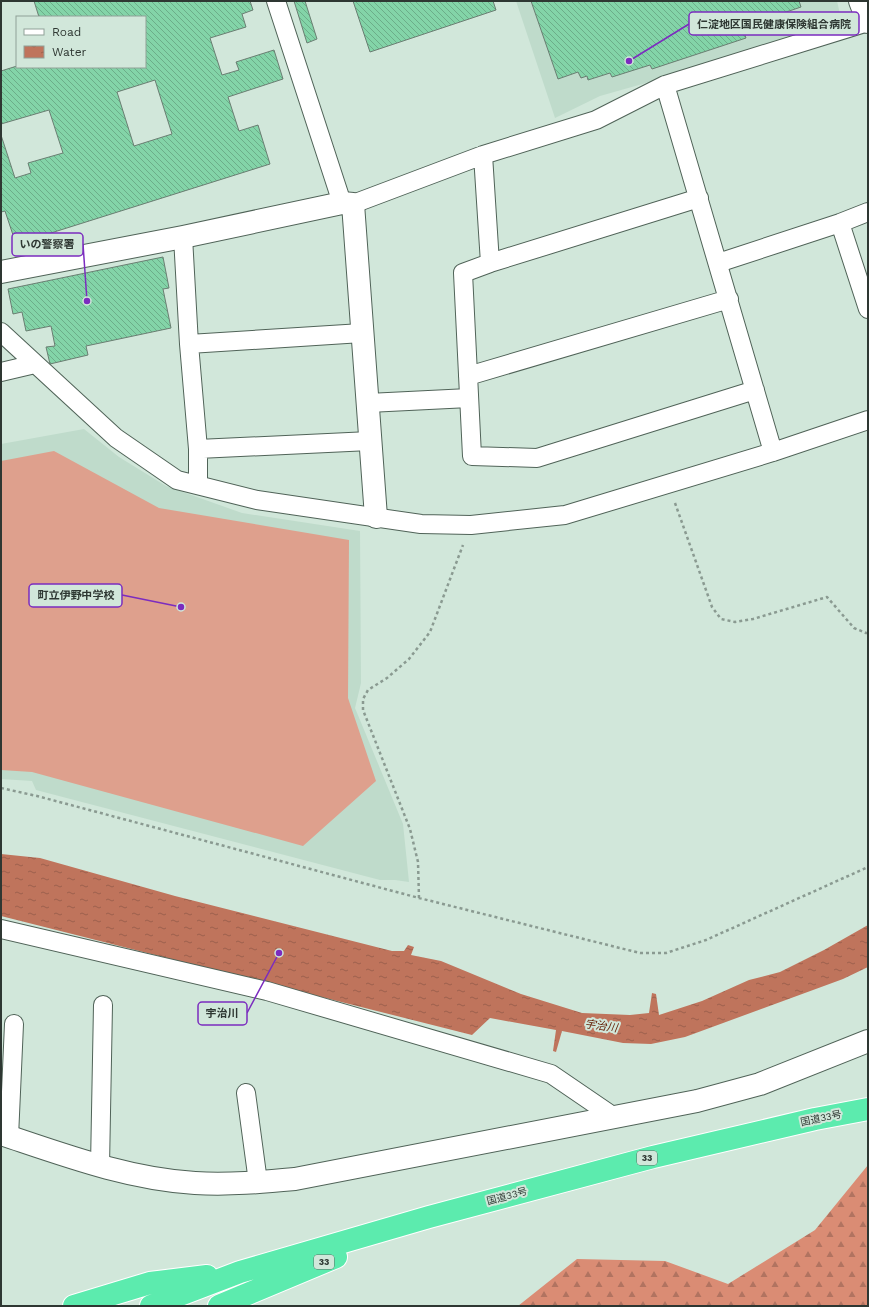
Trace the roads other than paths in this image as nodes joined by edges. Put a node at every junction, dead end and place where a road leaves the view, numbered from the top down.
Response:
1 (276, 1) edge
2 (860, 1) edge
3 (868, 22) edge
4 (665, 85) junction
5 (483, 155) junction
6 (699, 198) junction
7 (347, 203) junction
8 (868, 212) edge
9 (840, 223) junction
10 (183, 238) junction
11 (490, 263) junction
12 (718, 263) junction
13 (1, 272) edge
14 (729, 299) junction
15 (868, 309) edge
16 (1, 332) edge
17 (362, 333) junction
18 (189, 344) junction
19 (35, 364) junction
20 (1, 372) edge
21 (468, 376) junction
22 (755, 390) junction
23 (469, 398) junction
24 (368, 403) junction
25 (868, 420) edge
26 (370, 441) junction
27 (198, 449) junction
28 (774, 452) junction
29 (198, 485) junction
30 (376, 517) junction
31 (1, 929) edge
32 (103, 1005) dead end
33 (14, 1024) dead end
34 (868, 1041) edge
35 (246, 1093) dead end
36 (868, 1109) edge
37 (614, 1117) junction
38 (5, 1136) edge
39 (100, 1166) junction
40 (258, 1182) junction
41 (429, 1218) junction
42 (240, 1272) junction
43 (74, 1306) edge
44 (151, 1306) edge
45 (219, 1306) edge

1 - 7 street
2 - 3 street
3 - 4 street
4 - 5 street
4 - 6 street
5 - 7 street
5 - 11 street
6 - 11 street
6 - 12 street
7 - 10 street
7 - 17 street
8 - 9 street
9 - 12 street
9 - 15 street
10 - 13 street
10 - 18 street
11 - 21 street
12 - 14 street
14 - 21 street
14 - 22 street
16 - 19 street
17 - 18 street
17 - 24 street
18 - 27 street
19 - 20 street
19 - 29 street
21 - 23 street
22 - 23 street
22 - 28 street
23 - 24 street
24 - 26 street
25 - 28 street
26 - 27 street
26 - 30 street
27 - 29 street
28 - 30 street
29 - 30 street
31 - 37 street
32 - 39 street
33 - 38 street
34 - 37 street
35 - 40 street
36 - 41 highway, 国道33号 / 33
37 - 40 street
38 - 39 street
39 - 40 street
41 - 42 highway, 国道33号 / 33
41 - 45 highway, 33
42 - 43 highway, 33
42 - 44 highway, 国道33号 / 33

